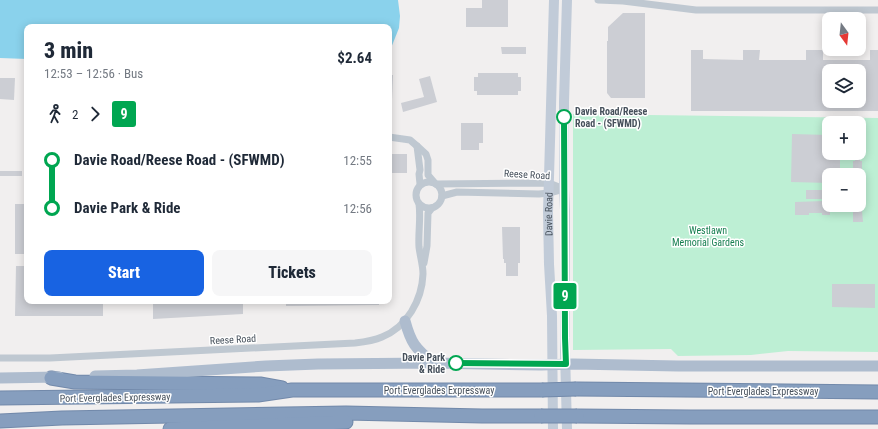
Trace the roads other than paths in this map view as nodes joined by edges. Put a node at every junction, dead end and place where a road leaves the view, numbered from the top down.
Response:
1 (554, 0) edge
2 (567, 0) edge
3 (598, 0) edge
4 (878, 10) edge
5 (392, 137) edge
6 (417, 146) junction
7 (435, 183) junction
8 (549, 183) junction
9 (420, 184) junction
10 (564, 189) junction
11 (549, 194) junction
12 (442, 196) junction
13 (419, 204) junction
14 (432, 208) junction
15 (423, 269) junction
16 (405, 321) junction
17 (0, 358) edge
18 (433, 363) junction
19 (553, 364) junction
20 (566, 364) junction
21 (878, 366) edge
22 (0, 378) edge
23 (52, 378) junction
24 (292, 390) junction
25 (878, 392) edge
26 (0, 398) edge
27 (0, 416) edge
28 (482, 416) junction
29 (878, 417) edge
30 (62, 418) junction
31 (0, 421) edge
32 (170, 429) edge
33 (553, 429) edge
34 (567, 429) edge

1 - 8 main road, Davie Road
2 - 10 main road, Davie Road
3 - 4 street
5 - 6 street
6 - 7 street
6 - 9 street
7 - 8 street, Reese Road
7 - 9 street
7 - 12 street
8 - 10 street, Reese Road
8 - 11 main road, Davie Road
9 - 13 street
10 - 11 street, Reese Road
10 - 20 main road, Davie Road
11 - 12 street, Reese Road
11 - 19 main road, Davie Road
12 - 14 street
13 - 14 street
13 - 15 street, Reese Road
14 - 15 street, Reese Road
15 - 16 street, Reese Road
16 - 17 street, Reese Road
16 - 18 main road
18 - 19 main road
18 - 23 main road
19 - 20 main road
19 - 33 main road, Davie Road
20 - 21 main road
20 - 34 main road, Davie Road
22 - 23 main road
23 - 24 highway
24 - 25 highway, Port Everglades Expressway, bridge
24 - 26 highway, Port Everglades Expressway
27 - 30 highway
28 - 29 highway, bridge
28 - 30 highway
28 - 32 highway
30 - 31 highway

